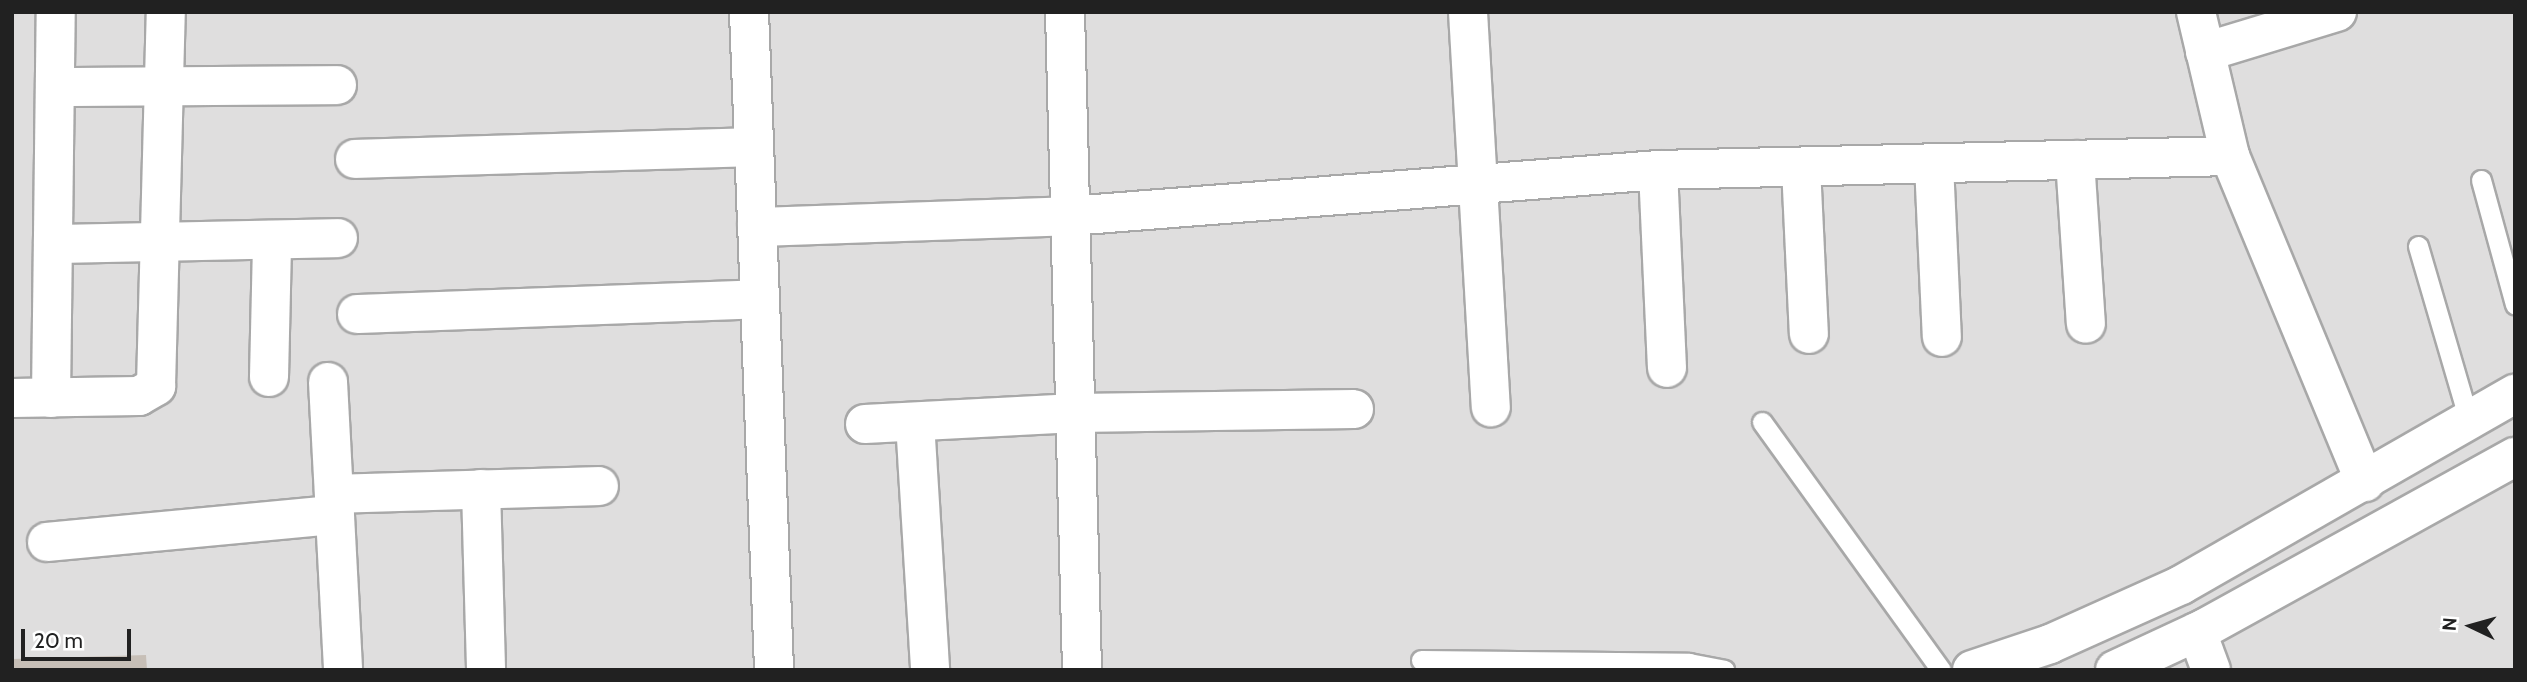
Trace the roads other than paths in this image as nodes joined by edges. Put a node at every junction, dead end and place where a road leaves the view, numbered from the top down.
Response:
1 (56, 12) edge
2 (166, 12) edge
3 (749, 12) edge
4 (1065, 12) edge
5 (1468, 12) edge
6 (2196, 12) edge
7 (2337, 12) edge
8 (2205, 52) junction
9 (337, 85) dead end
10 (165, 86) junction
11 (55, 87) junction
12 (754, 147) junction
13 (2230, 156) junction
14 (355, 159) dead end
15 (2075, 160) junction
16 (1934, 164) junction
17 (1801, 167) junction
18 (1658, 170) junction
19 (2480, 180) dead end
20 (1480, 183) junction
21 (1070, 216) junction
22 (757, 227) junction
23 (338, 238) dead end
24 (272, 240) junction
25 (162, 242) junction
26 (52, 244) junction
27 (2418, 246) dead end
28 (760, 299) junction
29 (2515, 304) edge
30 (357, 314) dead end
31 (2086, 324) dead end
32 (1809, 334) dead end
33 (1942, 337) dead end
34 (1667, 368) dead end
35 (269, 377) dead end
36 (328, 382) dead end
37 (2515, 394) edge
38 (12, 398) edge
39 (51, 398) junction
40 (1491, 407) dead end
41 (1354, 408) dead end
42 (1076, 414) junction
43 (915, 422) junction
44 (1762, 422) dead end
45 (866, 424) dead end
46 (2470, 424) junction
47 (2515, 457) edge
48 (2365, 482) junction
49 (599, 486) dead end
50 (481, 489) junction
51 (335, 504) junction
52 (47, 542) dead end
53 (2197, 632) junction
54 (1421, 660) dead end
55 (343, 670) edge
56 (486, 670) edge
57 (774, 670) edge
58 (930, 670) edge
59 (1082, 670) edge
60 (1724, 670) edge
61 (1941, 670) edge
62 (1972, 670) edge
63 (2115, 670) edge
64 (2211, 670) edge

1 - 11 street
2 - 10 street
3 - 12 street
4 - 21 street
5 - 20 street
6 - 8 street
7 - 8 street
8 - 13 street
9 - 10 street
10 - 11 street
10 - 25 street
11 - 26 street
12 - 14 street
12 - 22 street
13 - 15 street
13 - 48 street
15 - 16 street
15 - 31 street
16 - 17 street
16 - 33 street
17 - 18 street
17 - 32 street
18 - 20 street
18 - 34 street
19 - 29 lane
20 - 21 street
20 - 40 street
21 - 22 street
21 - 42 street
22 - 28 street
23 - 24 street
24 - 25 street
24 - 35 street
25 - 26 street
25 - 39 street
26 - 39 street
27 - 46 lane
28 - 30 street
28 - 57 street
36 - 51 street
37 - 46 street
38 - 39 street
41 - 42 street
42 - 43 street
42 - 59 street
43 - 45 street
43 - 58 street
44 - 61 lane
46 - 48 street
47 - 53 street
48 - 62 street
49 - 50 street
50 - 51 street
50 - 56 street
51 - 52 street
51 - 55 street
53 - 63 street
53 - 64 street
54 - 60 lane

